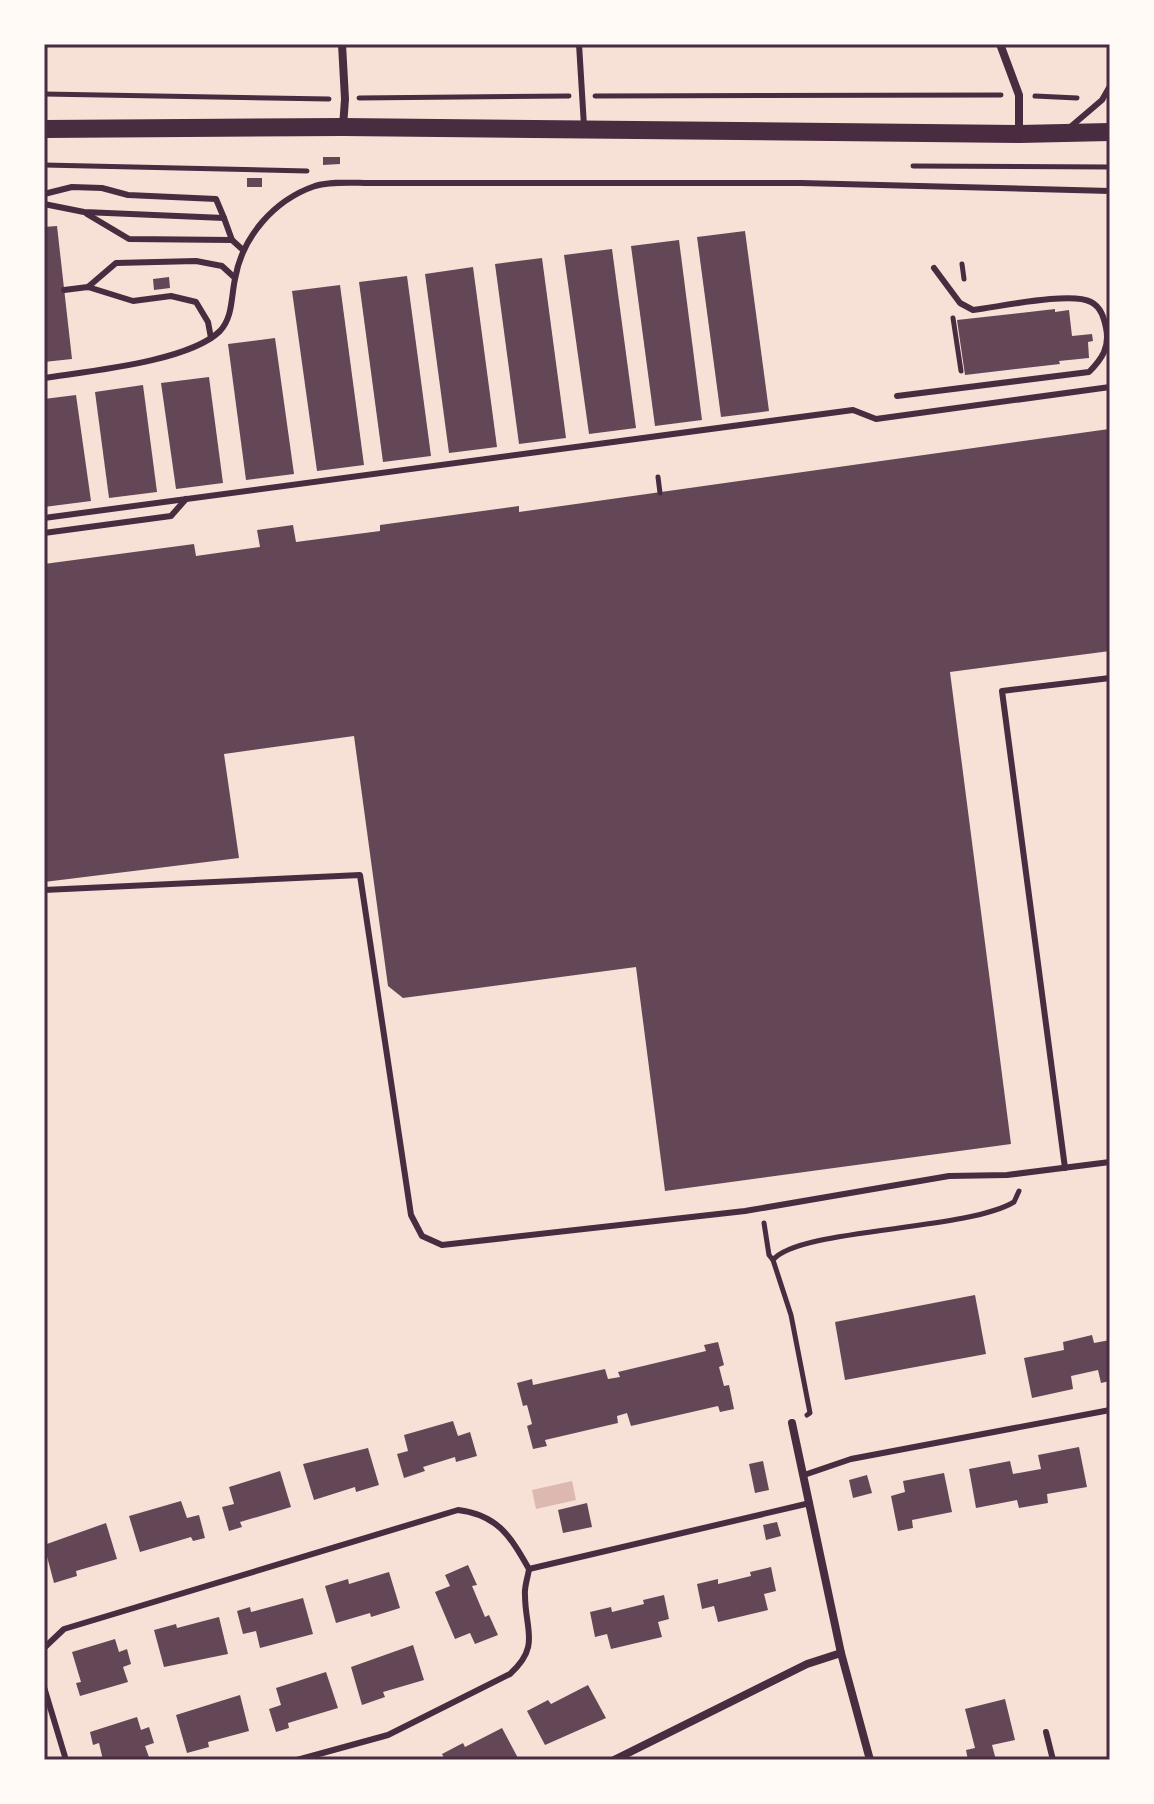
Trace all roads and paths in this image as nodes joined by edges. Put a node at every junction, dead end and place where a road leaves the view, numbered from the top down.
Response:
1 (342, 44) edge
2 (579, 44) edge
3 (1000, 44) edge
4 (1110, 86) edge
5 (44, 126) edge
6 (343, 127) junction
7 (585, 130) junction
8 (1064, 132) junction
9 (1110, 132) edge
10 (1019, 134) junction
11 (1110, 191) edge
12 (44, 194) edge
13 (44, 204) edge
14 (84, 212) junction
15 (224, 218) junction
16 (232, 240) junction
17 (243, 250) junction
18 (962, 264) dead end
19 (934, 268) dead end
20 (235, 278) junction
21 (88, 287) junction
22 (64, 290) dead end
23 (960, 303) junction
24 (211, 338) junction
25 (44, 378) edge
26 (962, 378) dead end
27 (1110, 387) edge
28 (897, 396) dead end
29 (658, 477) dead end
30 (660, 493) dead end
31 (186, 499) junction
32 (44, 518) edge
33 (44, 533) edge
34 (1110, 678) edge
35 (44, 890) edge
36 (1110, 1162) edge
37 (1065, 1168) junction
38 (1018, 1174) junction
39 (761, 1208) junction
40 (773, 1260) junction
41 (1110, 1410) edge
42 (792, 1423) joint
43 (804, 1475) junction
44 (811, 1503) junction
45 (529, 1569) junction
46 (44, 1648) edge
47 (841, 1653) junction
48 (44, 1687) edge
49 (1046, 1732) dead end
50 (66, 1760) edge
51 (297, 1760) edge
52 (614, 1760) edge
53 (870, 1760) edge
54 (1053, 1760) edge

1 - 6 street
2 - 7 lane
3 - 10 street
4 - 8 lane
5 - 6 main road
6 - 7 main road
7 - 10 main road
8 - 9 main road
8 - 10 main road
11 - 17 lane
12 - 15 lane
13 - 14 lane
14 - 15 lane
14 - 16 lane
15 - 16 lane
16 - 17 lane
17 - 20 lane
18 - 23 path
19 - 23 lane
20 - 21 lane
20 - 24 lane
21 - 22 lane
21 - 24 lane
23 - 26 path
23 - 28 lane
24 - 25 lane
27 - 31 lane
29 - 30 path
31 - 32 lane
31 - 33 lane
34 - 37 lane
35 - 39 lane
36 - 37 lane
37 - 38 lane
38 - 39 lane
38 - 40 path
39 - 40 path
40 - 42 path
41 - 43 lane
42 - 43 street
43 - 44 street
44 - 45 lane
44 - 47 street
45 - 46 lane
45 - 51 lane
47 - 52 street
47 - 53 street
48 - 50 lane
49 - 54 lane

